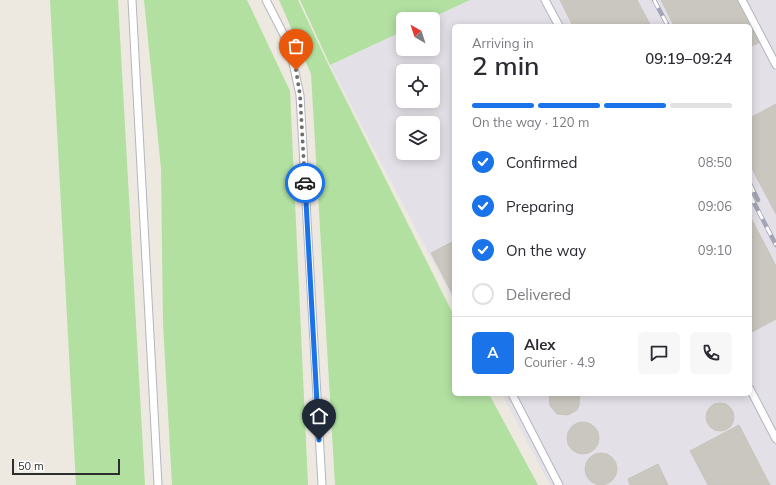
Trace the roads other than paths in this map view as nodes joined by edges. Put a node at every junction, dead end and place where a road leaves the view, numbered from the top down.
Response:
1 (132, 0) edge
2 (266, 0) edge
3 (545, 0) edge
4 (742, 0) edge
5 (558, 24) edge
6 (776, 65) edge
7 (752, 393) edge
8 (513, 396) edge
9 (776, 439) edge
10 (158, 485) edge
11 (322, 485) edge
12 (559, 485) edge

1 - 10 lane
2 - 11 lane
3 - 5 lane
4 - 6 lane
7 - 9 lane
8 - 12 lane

